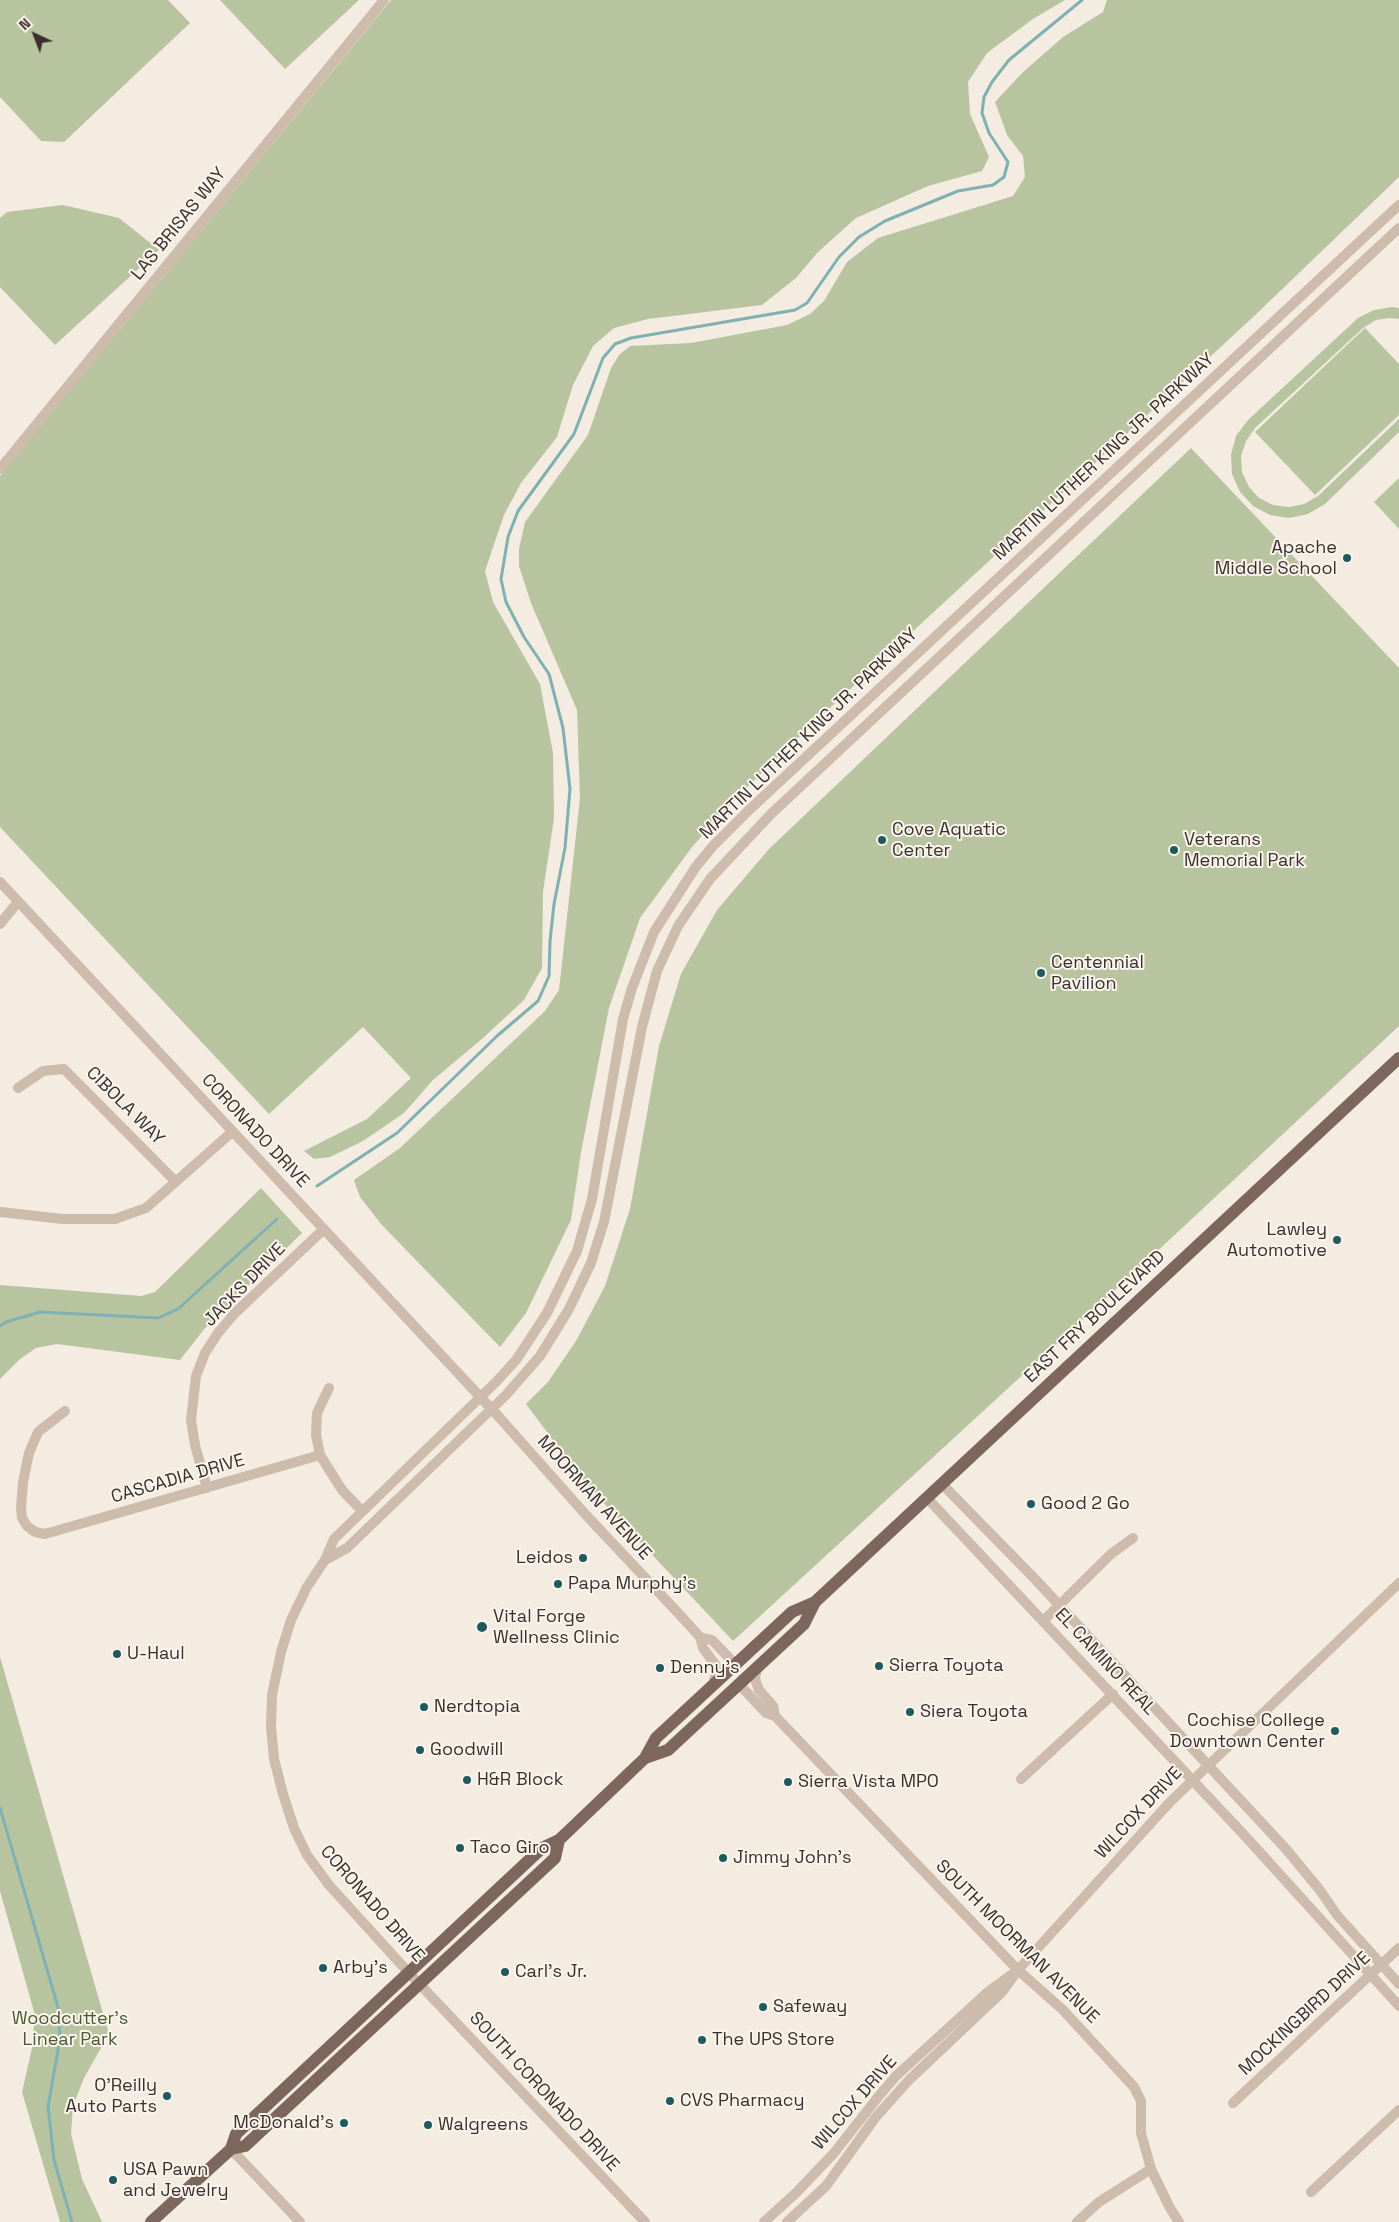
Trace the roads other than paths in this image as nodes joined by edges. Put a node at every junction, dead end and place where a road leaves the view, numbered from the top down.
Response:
1 (384, 0) edge
2 (1399, 205) edge
3 (1399, 228) edge
4 (0, 469) edge
5 (0, 882) edge
6 (18, 902) junction
7 (0, 924) edge
8 (1399, 1058) edge
9 (18, 1088) dead end
10 (232, 1132) junction
11 (176, 1182) junction
12 (0, 1212) edge
13 (324, 1229) junction
14 (329, 1388) dead end
15 (486, 1403) junction
16 (65, 1411) dead end
17 (320, 1455) junction
18 (942, 1484) junction
19 (207, 1488) junction
20 (927, 1498) junction
21 (362, 1511) junction
22 (1133, 1538) dead end
23 (325, 1560) junction
24 (1399, 1583) edge
25 (815, 1602) junction
26 (1059, 1605) junction
27 (1044, 1620) junction
28 (700, 1637) junction
29 (735, 1664) junction
30 (757, 1667) junction
31 (739, 1684) junction
32 (712, 1685) junction
33 (1112, 1694) junction
34 (775, 1716) junction
35 (645, 1758) junction
36 (1207, 1765) junction
37 (1021, 1779) dead end
38 (1192, 1780) junction
39 (559, 1840) junction
40 (1399, 1948) edge
41 (1382, 1965) junction
42 (1018, 1970) junction
43 (409, 1972) junction
44 (1370, 1975) junction
45 (419, 1984) junction
46 (1399, 1984) edge
47 (1399, 2006) edge
48 (1233, 2104) dead end
49 (1399, 2110) edge
50 (231, 2149) junction
51 (1151, 2169) junction
52 (1311, 2192) dead end
53 (150, 2222) edge
54 (300, 2222) edge
55 (645, 2222) edge
56 (764, 2222) edge
57 (787, 2222) edge
58 (1077, 2222) edge
59 (1180, 2222) edge

1 - 4 street, LAS BRISAS WAY
2 - 15 street, MARTIN LUTHER KING JR. PARKWAY
3 - 15 street, MARTIN LUTHER KING JR. PARKWAY
5 - 6 street, CORONADO DRIVE
6 - 7 street
6 - 10 street, CORONADO DRIVE
8 - 18 main road, EAST FRY BOULEVARD
9 - 11 street, CIBOLA WAY
10 - 11 street
10 - 13 street, CORONADO DRIVE
11 - 12 street
13 - 15 street, CORONADO DRIVE
13 - 19 street, JACKS DRIVE
14 - 17 street
15 - 21 street, MARTIN LUTHER KING JR. PARKWAY
15 - 23 street, MARTIN LUTHER KING JR. PARKWAY
15 - 28 street, MOORMAN AVENUE
16 - 19 street, CASCADIA DRIVE
17 - 19 street, CASCADIA DRIVE
17 - 21 street
18 - 20 main road, EAST FRY BOULEVARD
18 - 26 street, EL CAMINO REAL
20 - 25 main road, EAST FRY BOULEVARD
20 - 27 street, EL CAMINO REAL
21 - 23 street, MARTIN LUTHER KING JR. PARKWAY
22 - 26 street
23 - 43 street, CORONADO DRIVE
24 - 36 street, WILCOX DRIVE
25 - 29 main road, EAST FRY BOULEVARD
25 - 30 main road, EAST FRY BOULEVARD
26 - 27 street
26 - 36 street, EL CAMINO REAL
27 - 33 street, EL CAMINO REAL
28 - 29 street, MOORMAN AVENUE
28 - 32 street, MOORMAN AVENUE
29 - 32 main road, EAST FRY BOULEVARD
30 - 31 main road, EAST FRY BOULEVARD
30 - 34 street, SOUTH MOORMAN AVENUE
31 - 34 street, SOUTH MOORMAN AVENUE
31 - 35 main road, EAST FRY BOULEVARD
32 - 35 main road, EAST FRY BOULEVARD
33 - 37 street
33 - 38 street, EL CAMINO REAL
34 - 42 street, SOUTH MOORMAN AVENUE
35 - 39 main road, EAST FRY BOULEVARD
36 - 38 street, WILCOX DRIVE
36 - 41 street, EL CAMINO REAL
38 - 42 street, WILCOX DRIVE
38 - 44 street, EL CAMINO REAL
39 - 43 main road, EAST FRY BOULEVARD
39 - 45 main road, EAST FRY BOULEVARD
40 - 41 street, MOCKINGBIRD DRIVE
41 - 44 street, MOCKINGBIRD DRIVE
41 - 46 street, EL CAMINO REAL
42 - 51 street, SOUTH MOORMAN AVENUE
42 - 56 street, WILCOX DRIVE
42 - 57 street, WILCOX DRIVE
43 - 45 street, CORONADO DRIVE
43 - 50 main road, EAST FRY BOULEVARD
44 - 47 street, EL CAMINO REAL
44 - 48 street, MOCKINGBIRD DRIVE
45 - 50 main road, EAST FRY BOULEVARD
45 - 55 street, SOUTH CORONADO DRIVE
49 - 52 street
50 - 53 main road, EAST FRY BOULEVARD
50 - 54 street
51 - 58 street
51 - 59 street, SOUTH MOORMAN AVENUE

